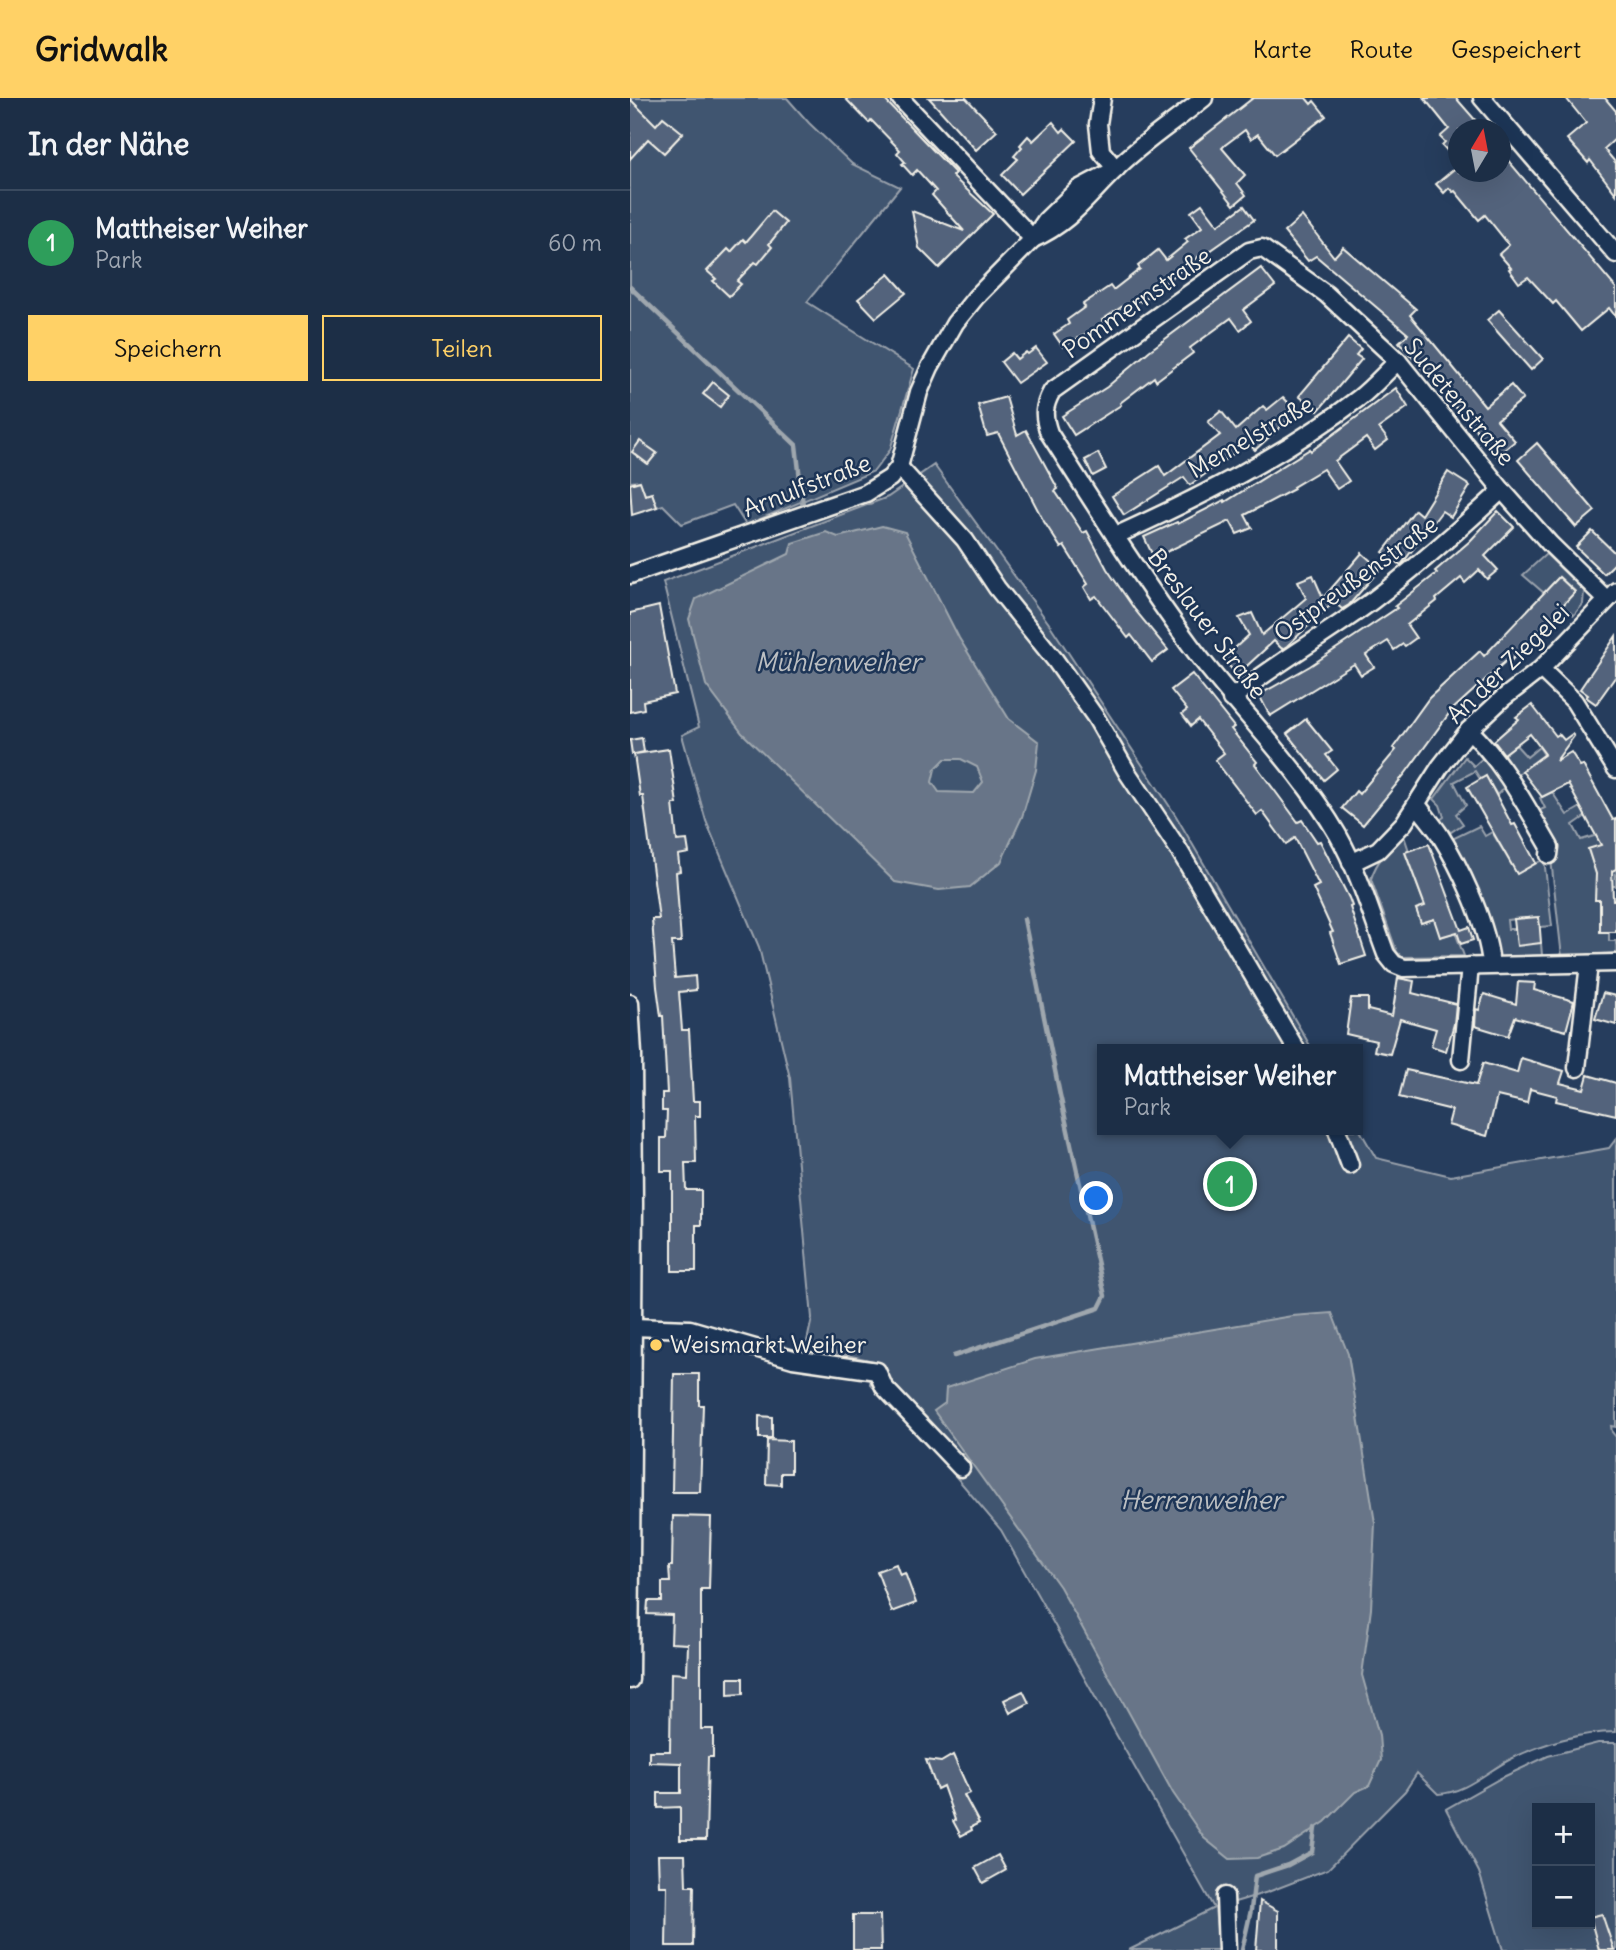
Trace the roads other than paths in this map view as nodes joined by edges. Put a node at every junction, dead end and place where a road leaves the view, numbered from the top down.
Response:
1 (900, 98) edge
2 (1102, 98) edge
3 (1204, 98) edge
4 (1482, 98) edge
5 (1116, 169) junction
6 (1033, 239) junction
7 (1262, 248) joint
8 (1616, 254) edge
9 (1398, 361) junction
10 (1045, 403) joint
11 (899, 467) junction
12 (1502, 490) junction
13 (1115, 536) junction
14 (630, 575) edge
15 (1611, 595) edge
16 (1541, 669) junction
17 (1231, 699) junction
18 (1469, 730) junction
19 (1616, 769) edge
20 (1417, 804) junction
21 (1549, 855) dead end
22 (1351, 863) junction
23 (1490, 956) dead end
24 (1616, 963) edge
25 (1589, 964) junction
26 (1471, 965) junction
27 (630, 1003) edge
28 (1293, 1044) edge
29 (631, 1054) edge
30 (1461, 1060) dead end
31 (1577, 1068) dead end
32 (1339, 1135) edge
33 (1350, 1166) dead end
34 (632, 1327) junction
35 (631, 1395) edge
36 (961, 1468) dead end
37 (630, 1680) edge
38 (1225, 1896) dead end
39 (1227, 1950) edge

1 - 6 street
2 - 5 street
3 - 5 street, Arnulfstraße
4 - 8 street
5 - 6 street, Arnulfstraße
6 - 11 street, Arnulfstraße
7 - 9 street, Sudetenstraße
7 - 10 street, Pommernstraße
9 - 12 street, Sudetenstraße
9 - 13 street, Memelstraße
10 - 13 street, Breslauer Straße
11 - 14 street, Arnulfstraße
11 - 28 street
12 - 15 street, Sudetenstraße
12 - 17 street, Ostpreußenstraße
13 - 17 street, Breslauer Straße
15 - 16 street, An der Ziegelei
16 - 18 street, An der Ziegelei
16 - 19 street
17 - 22 street, Breslauer Straße
18 - 20 street, An der Ziegelei
18 - 21 street
20 - 22 street, An der Ziegelei
20 - 23 street
22 - 26 street, Breslauer Straße
24 - 25 street
25 - 26 street
25 - 31 street
26 - 30 street
27 - 29 street
29 - 34 street
32 - 33 street
34 - 35 street
34 - 36 street
35 - 37 street
38 - 39 street

